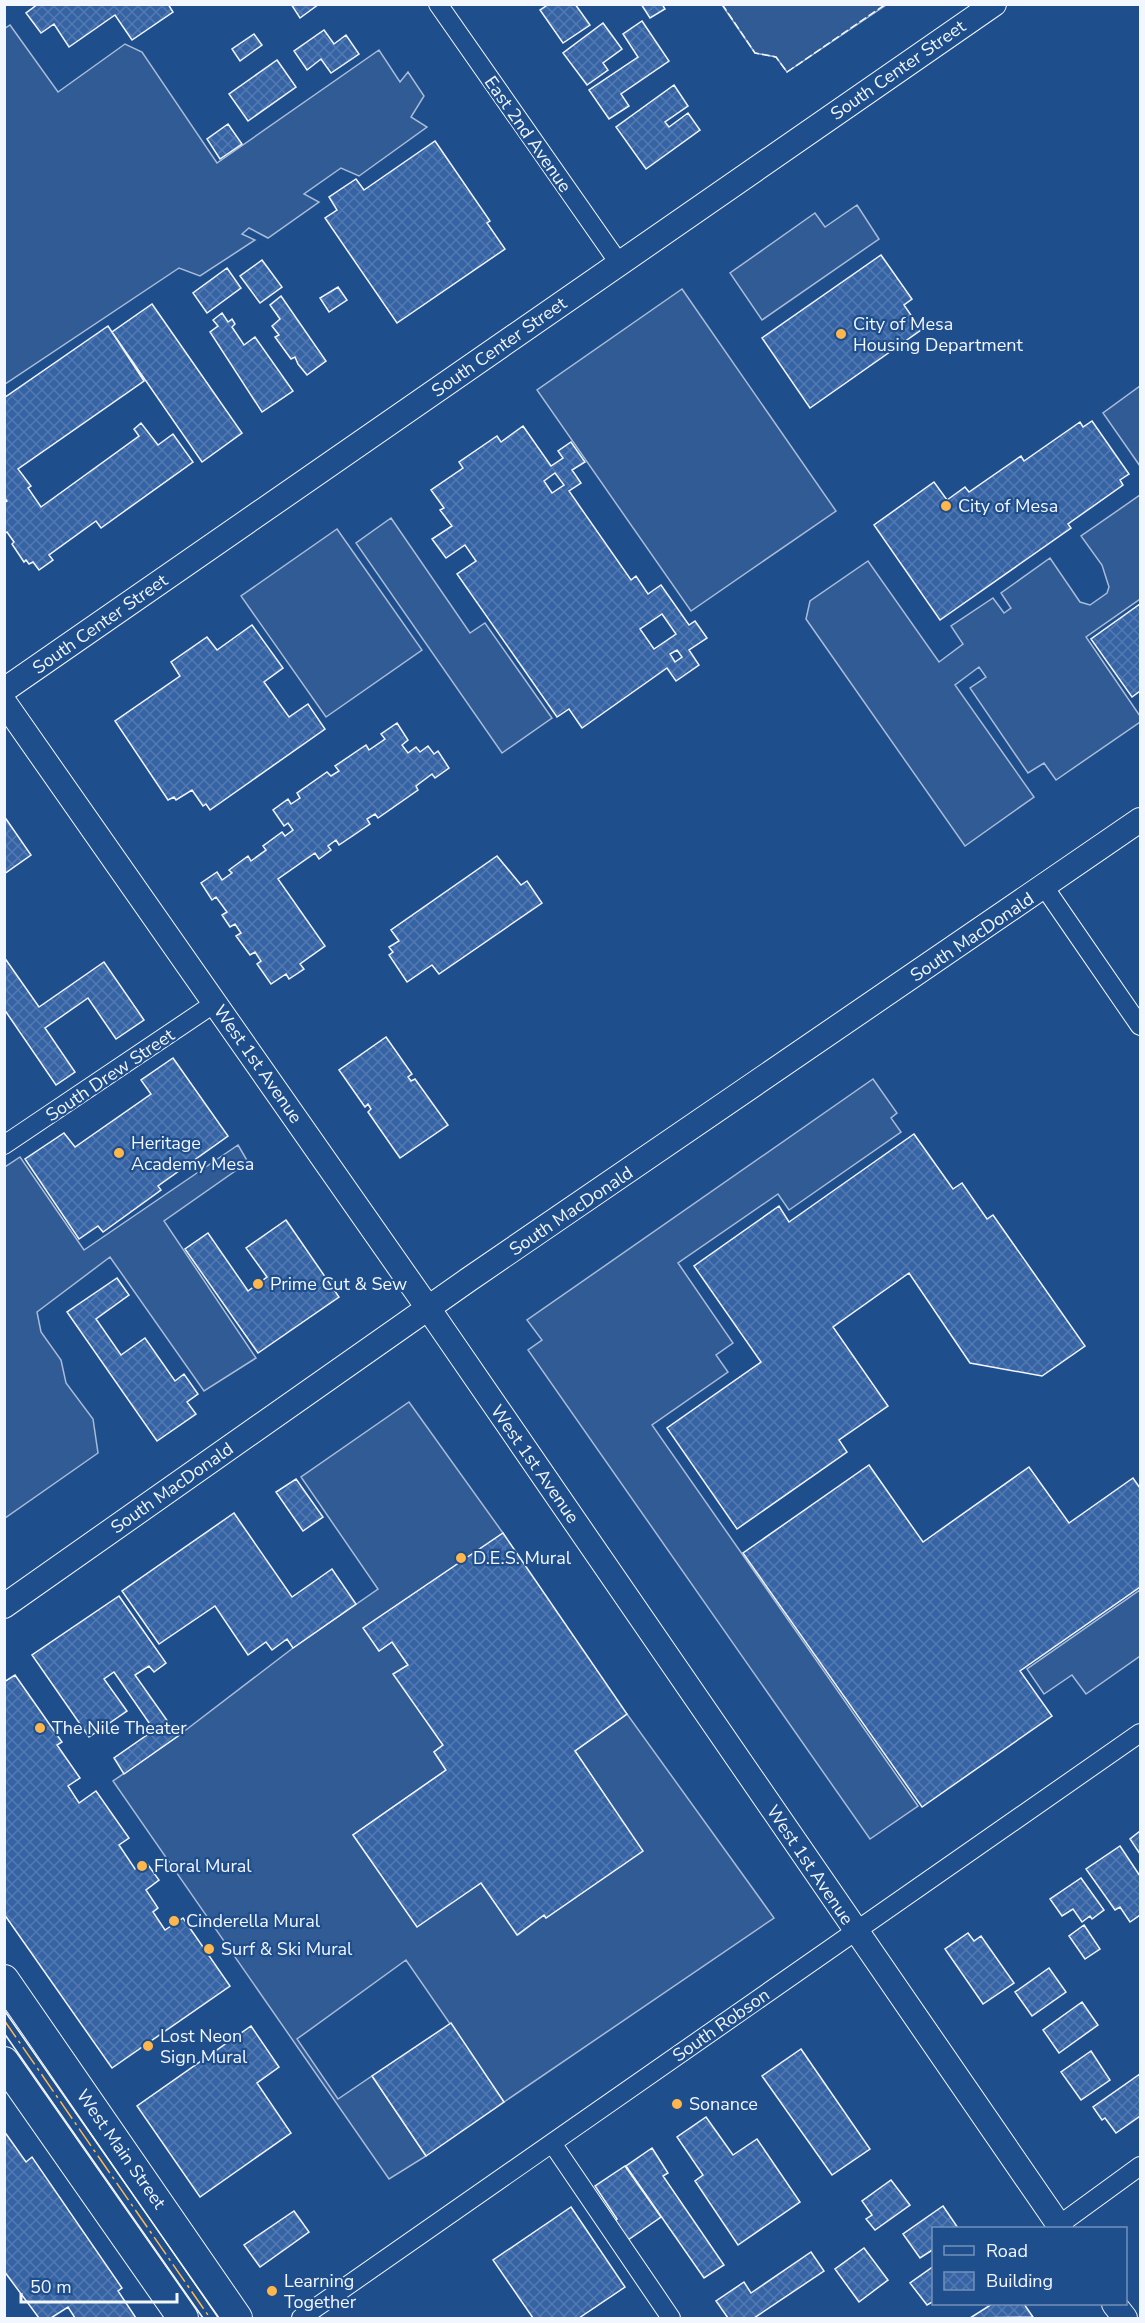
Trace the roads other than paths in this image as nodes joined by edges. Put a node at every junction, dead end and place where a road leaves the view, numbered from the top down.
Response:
1 (438, 4) edge
2 (994, 4) edge
3 (619, 263) junction
4 (4, 690) edge
5 (4, 702) edge
6 (1140, 820) edge
7 (1045, 888) junction
8 (215, 1003) junction
9 (1140, 1026) edge
10 (4, 1145) edge
11 (428, 1308) junction
12 (4, 1606) edge
13 (1140, 1733) edge
14 (855, 1931) junction
15 (4, 1980) edge
16 (4, 2062) edge
17 (552, 2143) junction
18 (1140, 2166) edge
19 (1060, 2227) edge
20 (1115, 2305) edge
21 (183, 2319) edge
22 (237, 2319) edge
23 (301, 2319) edge
24 (670, 2319) edge
25 (1125, 2319) edge

1 - 3 street, East 2nd Avenue
2 - 3 street, South Center Street
3 - 4 street, South Center Street
5 - 8 street, West 1st Avenue
6 - 7 street, South MacDonald
7 - 9 street
7 - 11 street, South MacDonald
8 - 10 street, South Drew Street
8 - 11 street, West 1st Avenue
11 - 12 street, South MacDonald
11 - 14 street, West 1st Avenue
13 - 14 street, South Robson
14 - 17 street, South Robson
14 - 19 street, West 1st Avenue
15 - 22 main road, West Main Street
16 - 21 main road
17 - 23 street, South Robson
17 - 24 street
18 - 19 street
20 - 25 street

